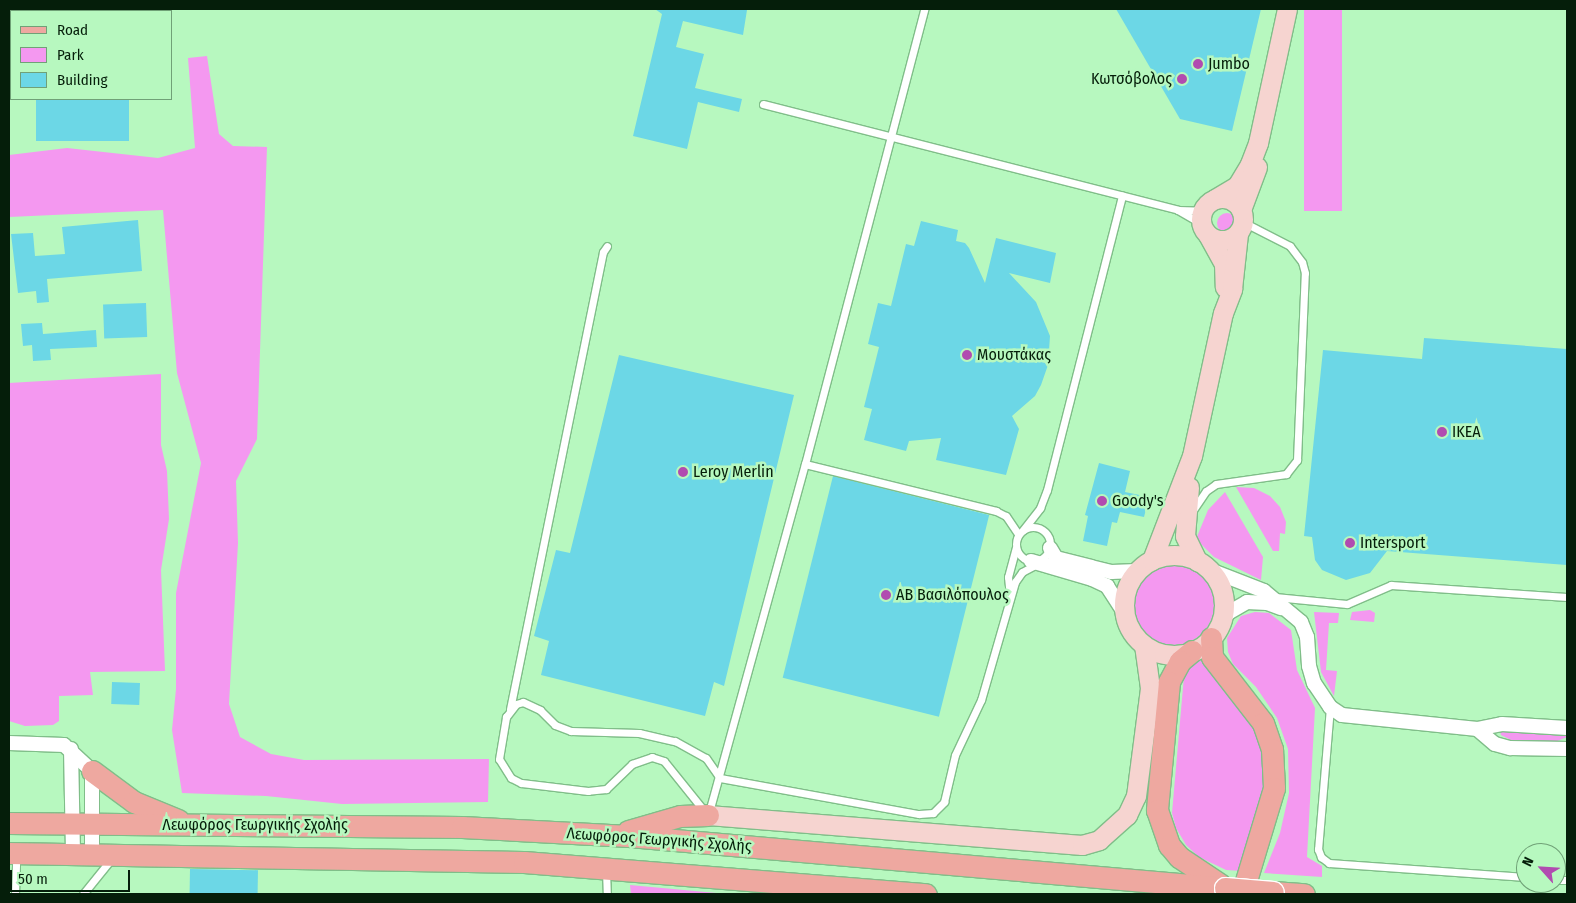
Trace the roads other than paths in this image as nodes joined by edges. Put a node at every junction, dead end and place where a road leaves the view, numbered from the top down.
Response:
1 (924, 9) edge
2 (1287, 9) edge
3 (763, 104) dead end
4 (890, 138) junction
5 (1258, 143) junction
6 (1122, 195) junction
7 (1178, 210) junction
8 (1207, 217) junction
9 (1240, 222) junction
10 (607, 246) dead end
11 (1223, 313) junction
12 (1192, 456) junction
13 (805, 464) junction
14 (1185, 526) junction
15 (1021, 532) junction
16 (1016, 548) junction
17 (1050, 548) junction
18 (1034, 563) junction
19 (1144, 566) junction
20 (1204, 566) junction
21 (1010, 596) junction
22 (1273, 597) junction
23 (1567, 597) edge
24 (1290, 612) junction
25 (1125, 614) junction
26 (1216, 630) junction
27 (1144, 645) junction
28 (1192, 651) junction
29 (1330, 707) junction
30 (510, 709) junction
31 (1567, 728) edge
32 (1477, 729) junction
33 (9, 743) edge
34 (71, 749) junction
35 (1567, 749) edge
36 (92, 771) junction
37 (720, 778) junction
38 (708, 815) junction
39 (9, 823) edge
40 (82, 824) junction
41 (188, 824) junction
42 (602, 835) junction
43 (12, 853) edge
44 (82, 854) junction
45 (115, 854) junction
46 (606, 868) junction
47 (1516, 877) edge
48 (1234, 891) edge
49 (15, 894) edge
50 (83, 894) edge
51 (607, 894) edge
52 (926, 894) edge
53 (1304, 894) edge

1 - 4 lane
2 - 5 street
3 - 4 lane
4 - 6 lane
4 - 13 lane
5 - 8 street
5 - 9 street
6 - 7 lane
6 - 15 lane
7 - 8 lane
7 - 8 lane
8 - 9 street
8 - 9 street
8 - 11 street
9 - 11 street
9 - 14 lane
10 - 30 lane
11 - 12 street
12 - 14 street
12 - 19 street
13 - 15 lane
13 - 37 lane
14 - 20 street
15 - 16 lane
15 - 17 lane
16 - 18 lane
16 - 21 lane
17 - 18 lane
17 - 19 street
18 - 21 lane
18 - 25 street
19 - 20 street
19 - 25 street
20 - 22 street
20 - 26 street
21 - 37 lane
22 - 23 lane
22 - 24 street
24 - 26 street
24 - 29 street
25 - 27 street
26 - 28 street
26 - 48 main road
27 - 28 street
27 - 38 street
28 - 48 main road
29 - 32 street
29 - 47 lane
30 - 37 lane
30 - 38 lane
31 - 32 street
32 - 35 street
33 - 34 street
34 - 36 street
34 - 40 street
36 - 40 street
36 - 41 main road
37 - 38 lane
38 - 42 main road
39 - 40 main road, Λεωφόρος Γεωργικής Σχολής
40 - 41 main road, Λεωφόρος Γεωργικής Σχολής
40 - 44 street
40 - 44 street
41 - 42 main road, Λεωφόρος Γεωργικής Σχολής
42 - 48 main road, Λεωφόρος Γεωργικής Σχολής
43 - 44 main road, Λεωφόρος Γεωργικής Σχολής
43 - 49 lane
44 - 45 main road, Λεωφόρος Γεωργικής Σχολής
45 - 46 main road, Λεωφόρος Γεωργικής Σχολής
45 - 50 lane
46 - 51 lane
46 - 52 main road, Λεωφόρος Γεωργικής Σχολής
48 - 53 main road, Λεωφόρος Γεωργικής Σχολής, bridge

